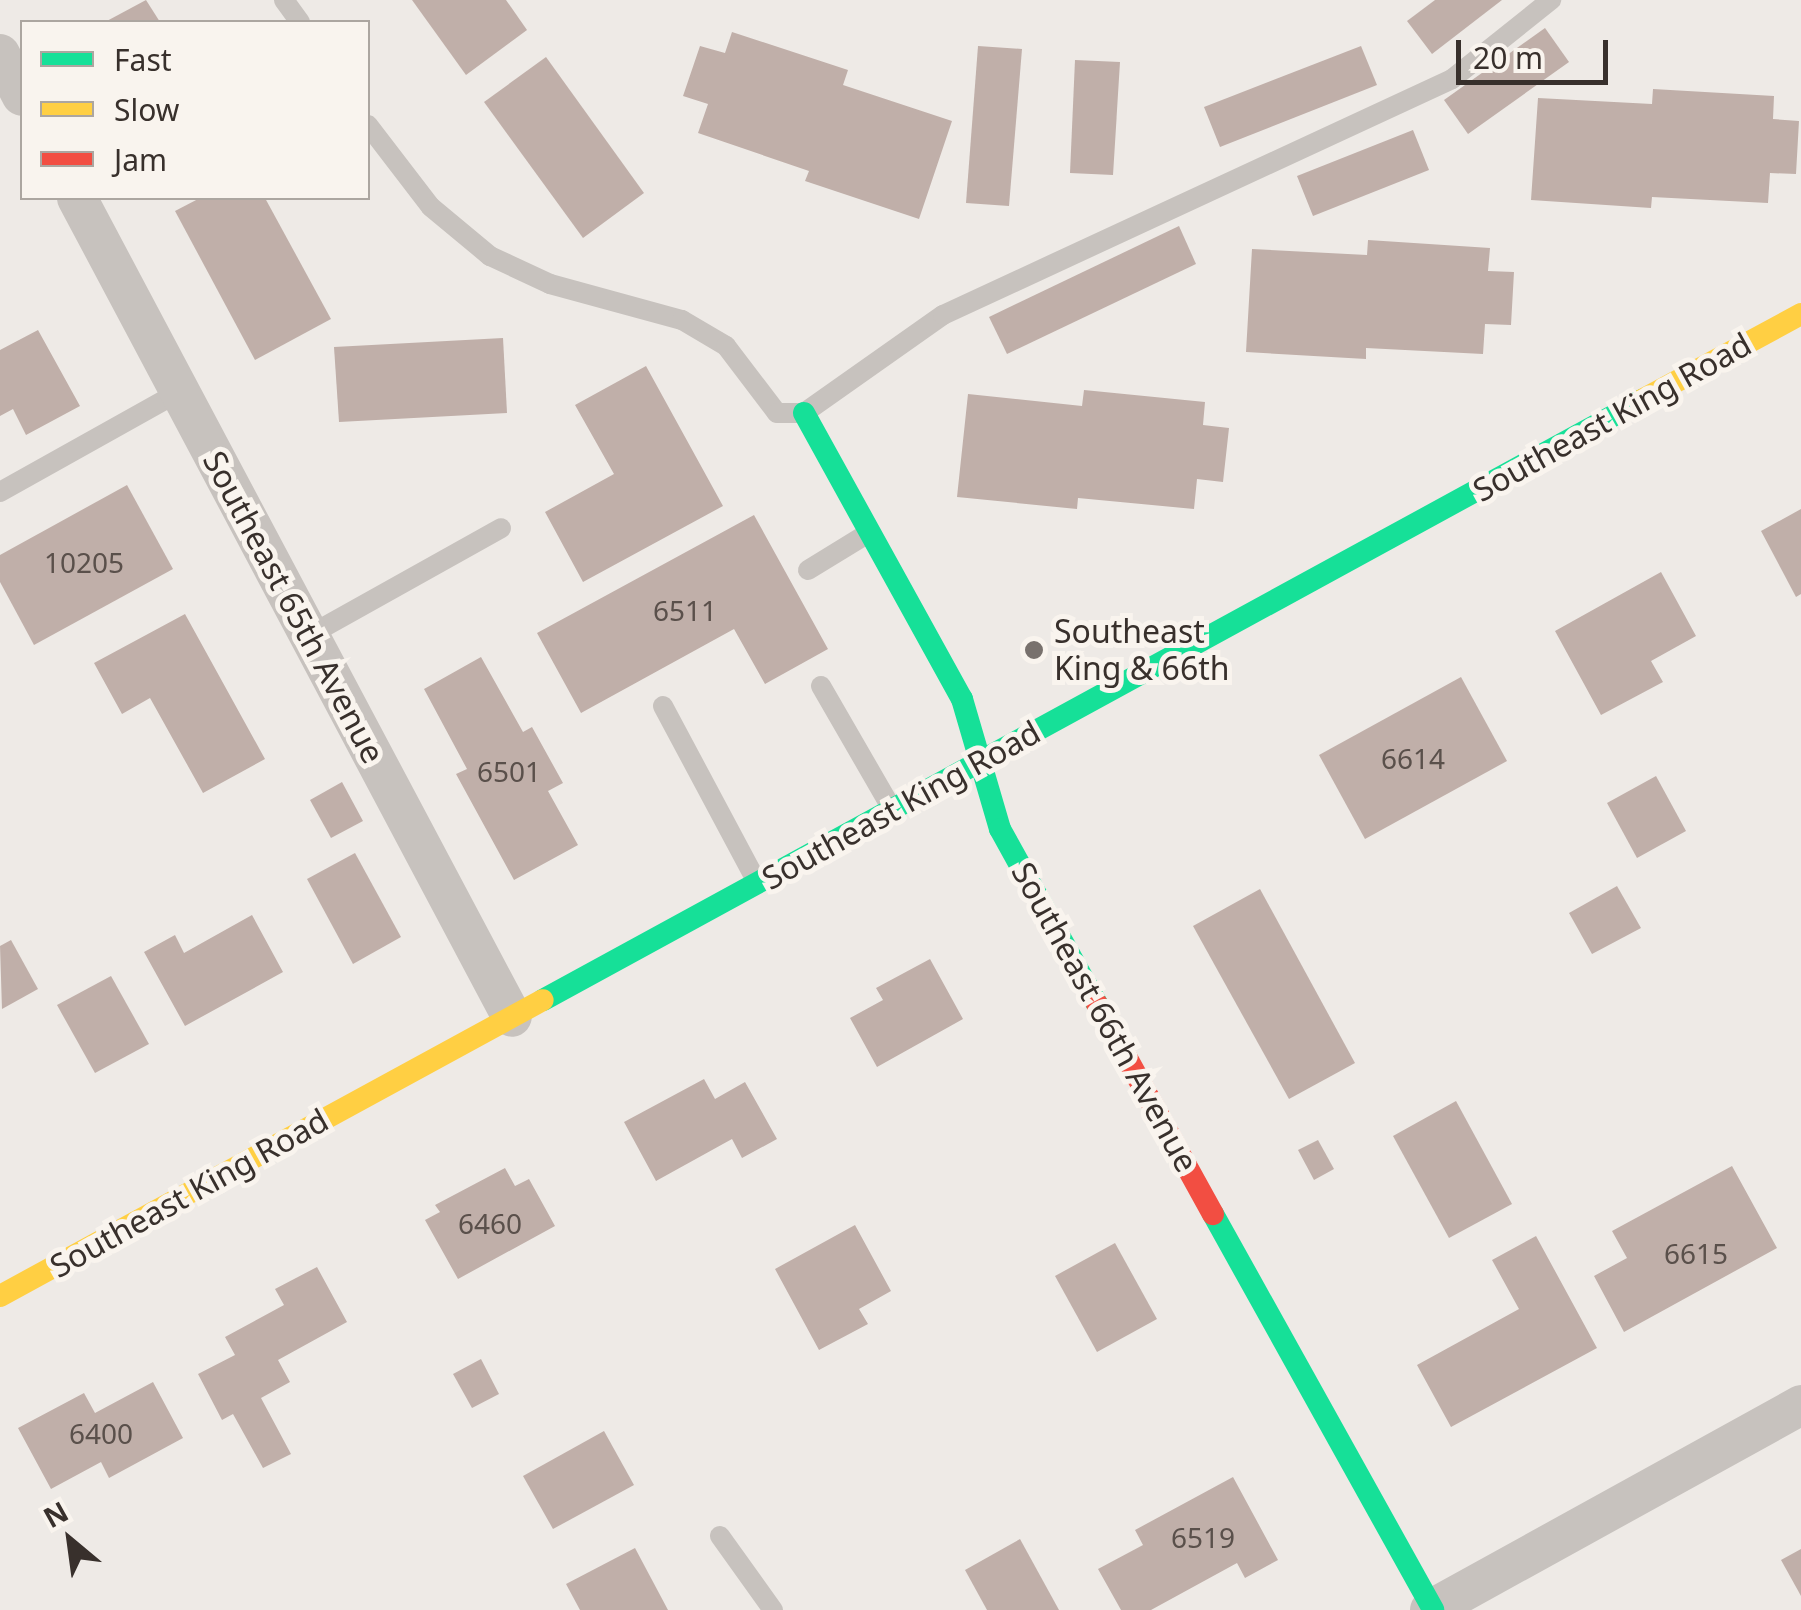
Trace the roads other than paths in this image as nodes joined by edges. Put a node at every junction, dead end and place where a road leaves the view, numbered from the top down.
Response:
1 (1551, 0) edge
2 (0, 54) edge
3 (20, 92) edge
4 (370, 128) edge
5 (78, 200) edge
6 (1801, 314) edge
7 (180, 391) junction
8 (804, 413) junction
9 (0, 492) edge
10 (501, 528) dead end
11 (870, 532) junction
12 (808, 570) dead end
13 (308, 636) junction
14 (822, 686) dead end
15 (663, 706) dead end
16 (980, 761) junction
17 (892, 810) junction
18 (758, 883) junction
19 (512, 1017) junction
20 (0, 1296) edge
21 (1801, 1405) edge
22 (720, 1536) dead end
23 (773, 1610) edge
24 (1432, 1610) edge

1 - 8 lane
2 - 3 street
4 - 8 lane
5 - 7 street, Southeast 65th Avenue
6 - 16 main road, Southeast King Road
7 - 9 lane
7 - 13 street, Southeast 65th Avenue
8 - 11 main road, Southeast 66th Avenue
10 - 13 lane
11 - 12 lane
11 - 16 main road, Southeast 66th Avenue
13 - 19 street, Southeast 65th Avenue
14 - 17 lane
15 - 18 lane
16 - 17 main road, Southeast King Road
16 - 24 main road, Southeast 66th Avenue
17 - 18 main road, Southeast King Road
18 - 19 main road, Southeast King Road
19 - 20 main road, Southeast King Road
21 - 24 street
22 - 23 lane

